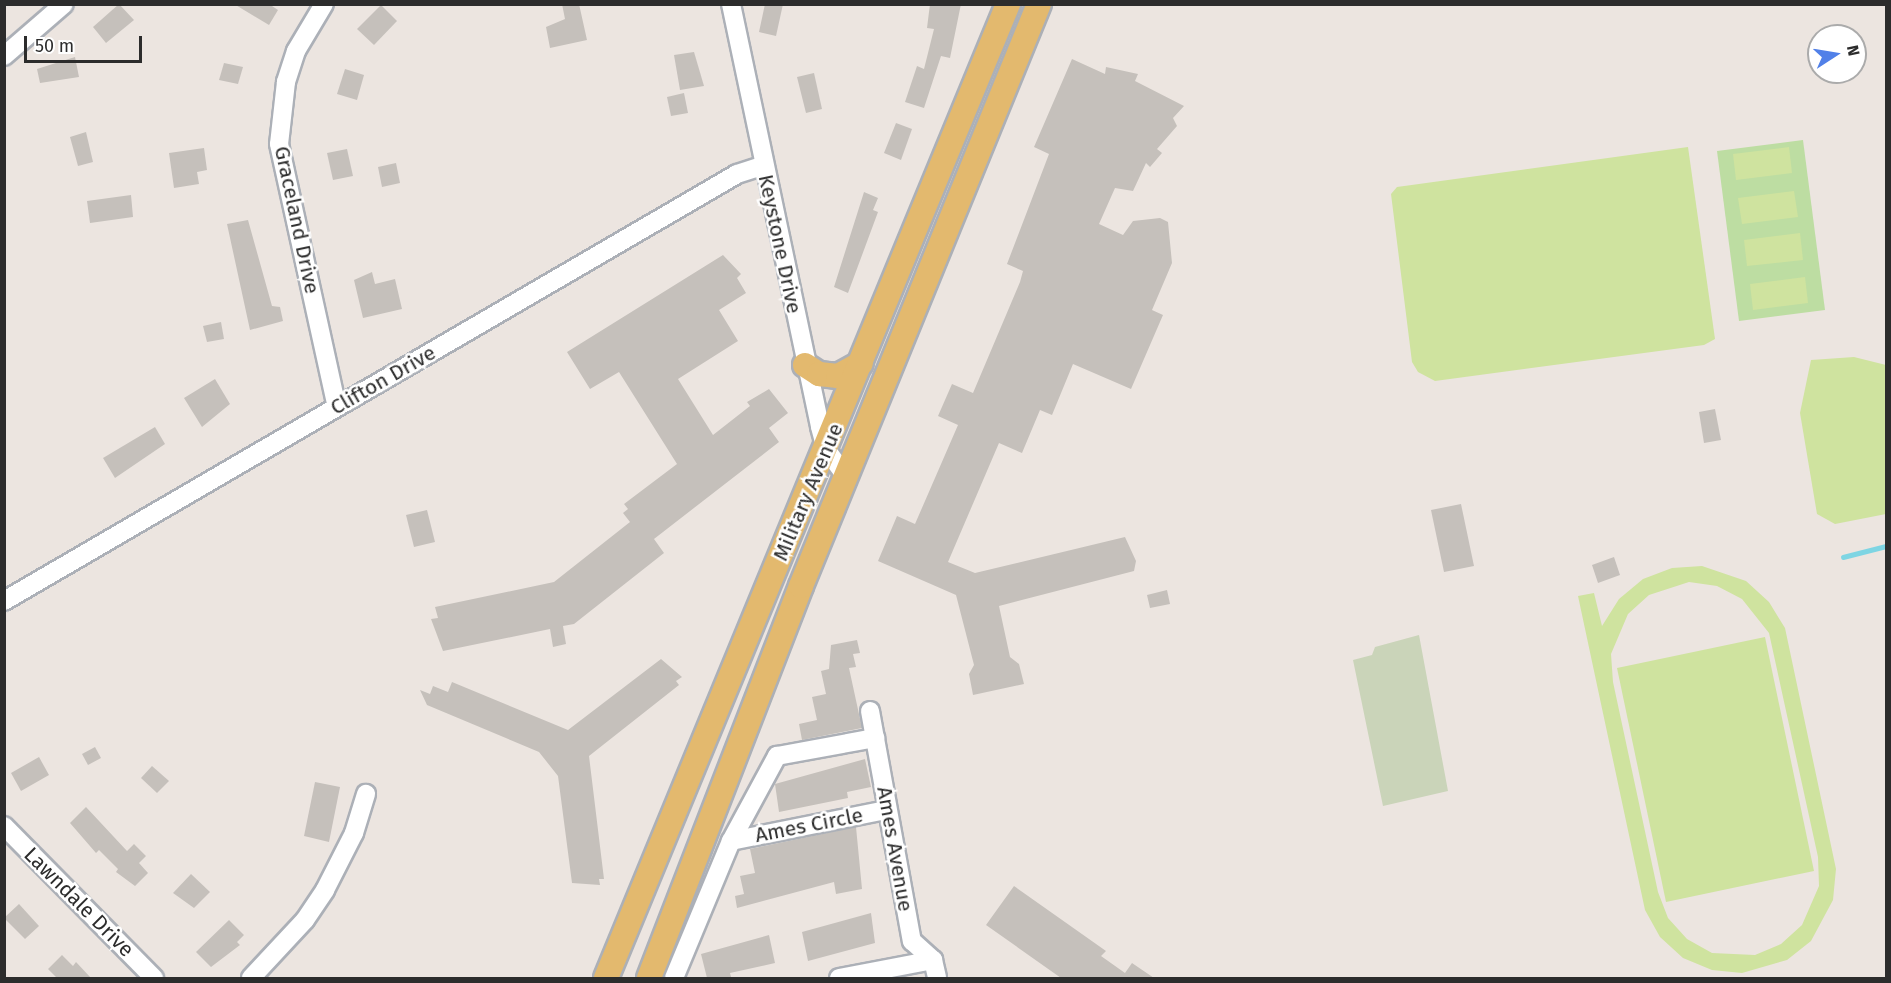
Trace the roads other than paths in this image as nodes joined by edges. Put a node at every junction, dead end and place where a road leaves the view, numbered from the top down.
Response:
1 (64, 4) edge
2 (324, 4) edge
3 (731, 4) edge
4 (1008, 4) edge
5 (1040, 4) edge
6 (4, 56) edge
7 (764, 165) junction
8 (861, 363) junction
9 (805, 365) junction
10 (337, 407) junction
11 (826, 449) junction
12 (846, 477) junction
13 (4, 601) edge
14 (870, 711) dead end
15 (875, 738) junction
16 (366, 794) dead end
17 (886, 810) junction
18 (4, 826) edge
19 (731, 841) junction
20 (933, 960) junction
21 (154, 978) edge
22 (251, 978) edge
23 (606, 978) edge
24 (649, 978) edge
25 (674, 978) edge
26 (839, 978) edge
27 (937, 978) edge

1 - 6 street
2 - 10 street, Graceland Drive
3 - 7 street, Keystone Drive
4 - 8 main road, Military Avenue
5 - 12 main road, Military Avenue
7 - 9 street, Keystone Drive
7 - 10 street, Clifton Drive
8 - 9 main road
8 - 11 main road, Military Avenue
9 - 11 street, Keystone Drive
10 - 13 street, Clifton Drive
11 - 12 street, Keystone Drive
11 - 23 main road, Military Avenue
12 - 24 main road, Military Avenue
14 - 15 street, Ames Avenue
15 - 17 street, Ames Avenue
15 - 19 street
16 - 22 street
17 - 19 street, Ames Circle
17 - 20 street, Ames Avenue
18 - 21 street, Lawndale Drive
19 - 25 street
20 - 26 street
20 - 27 street

